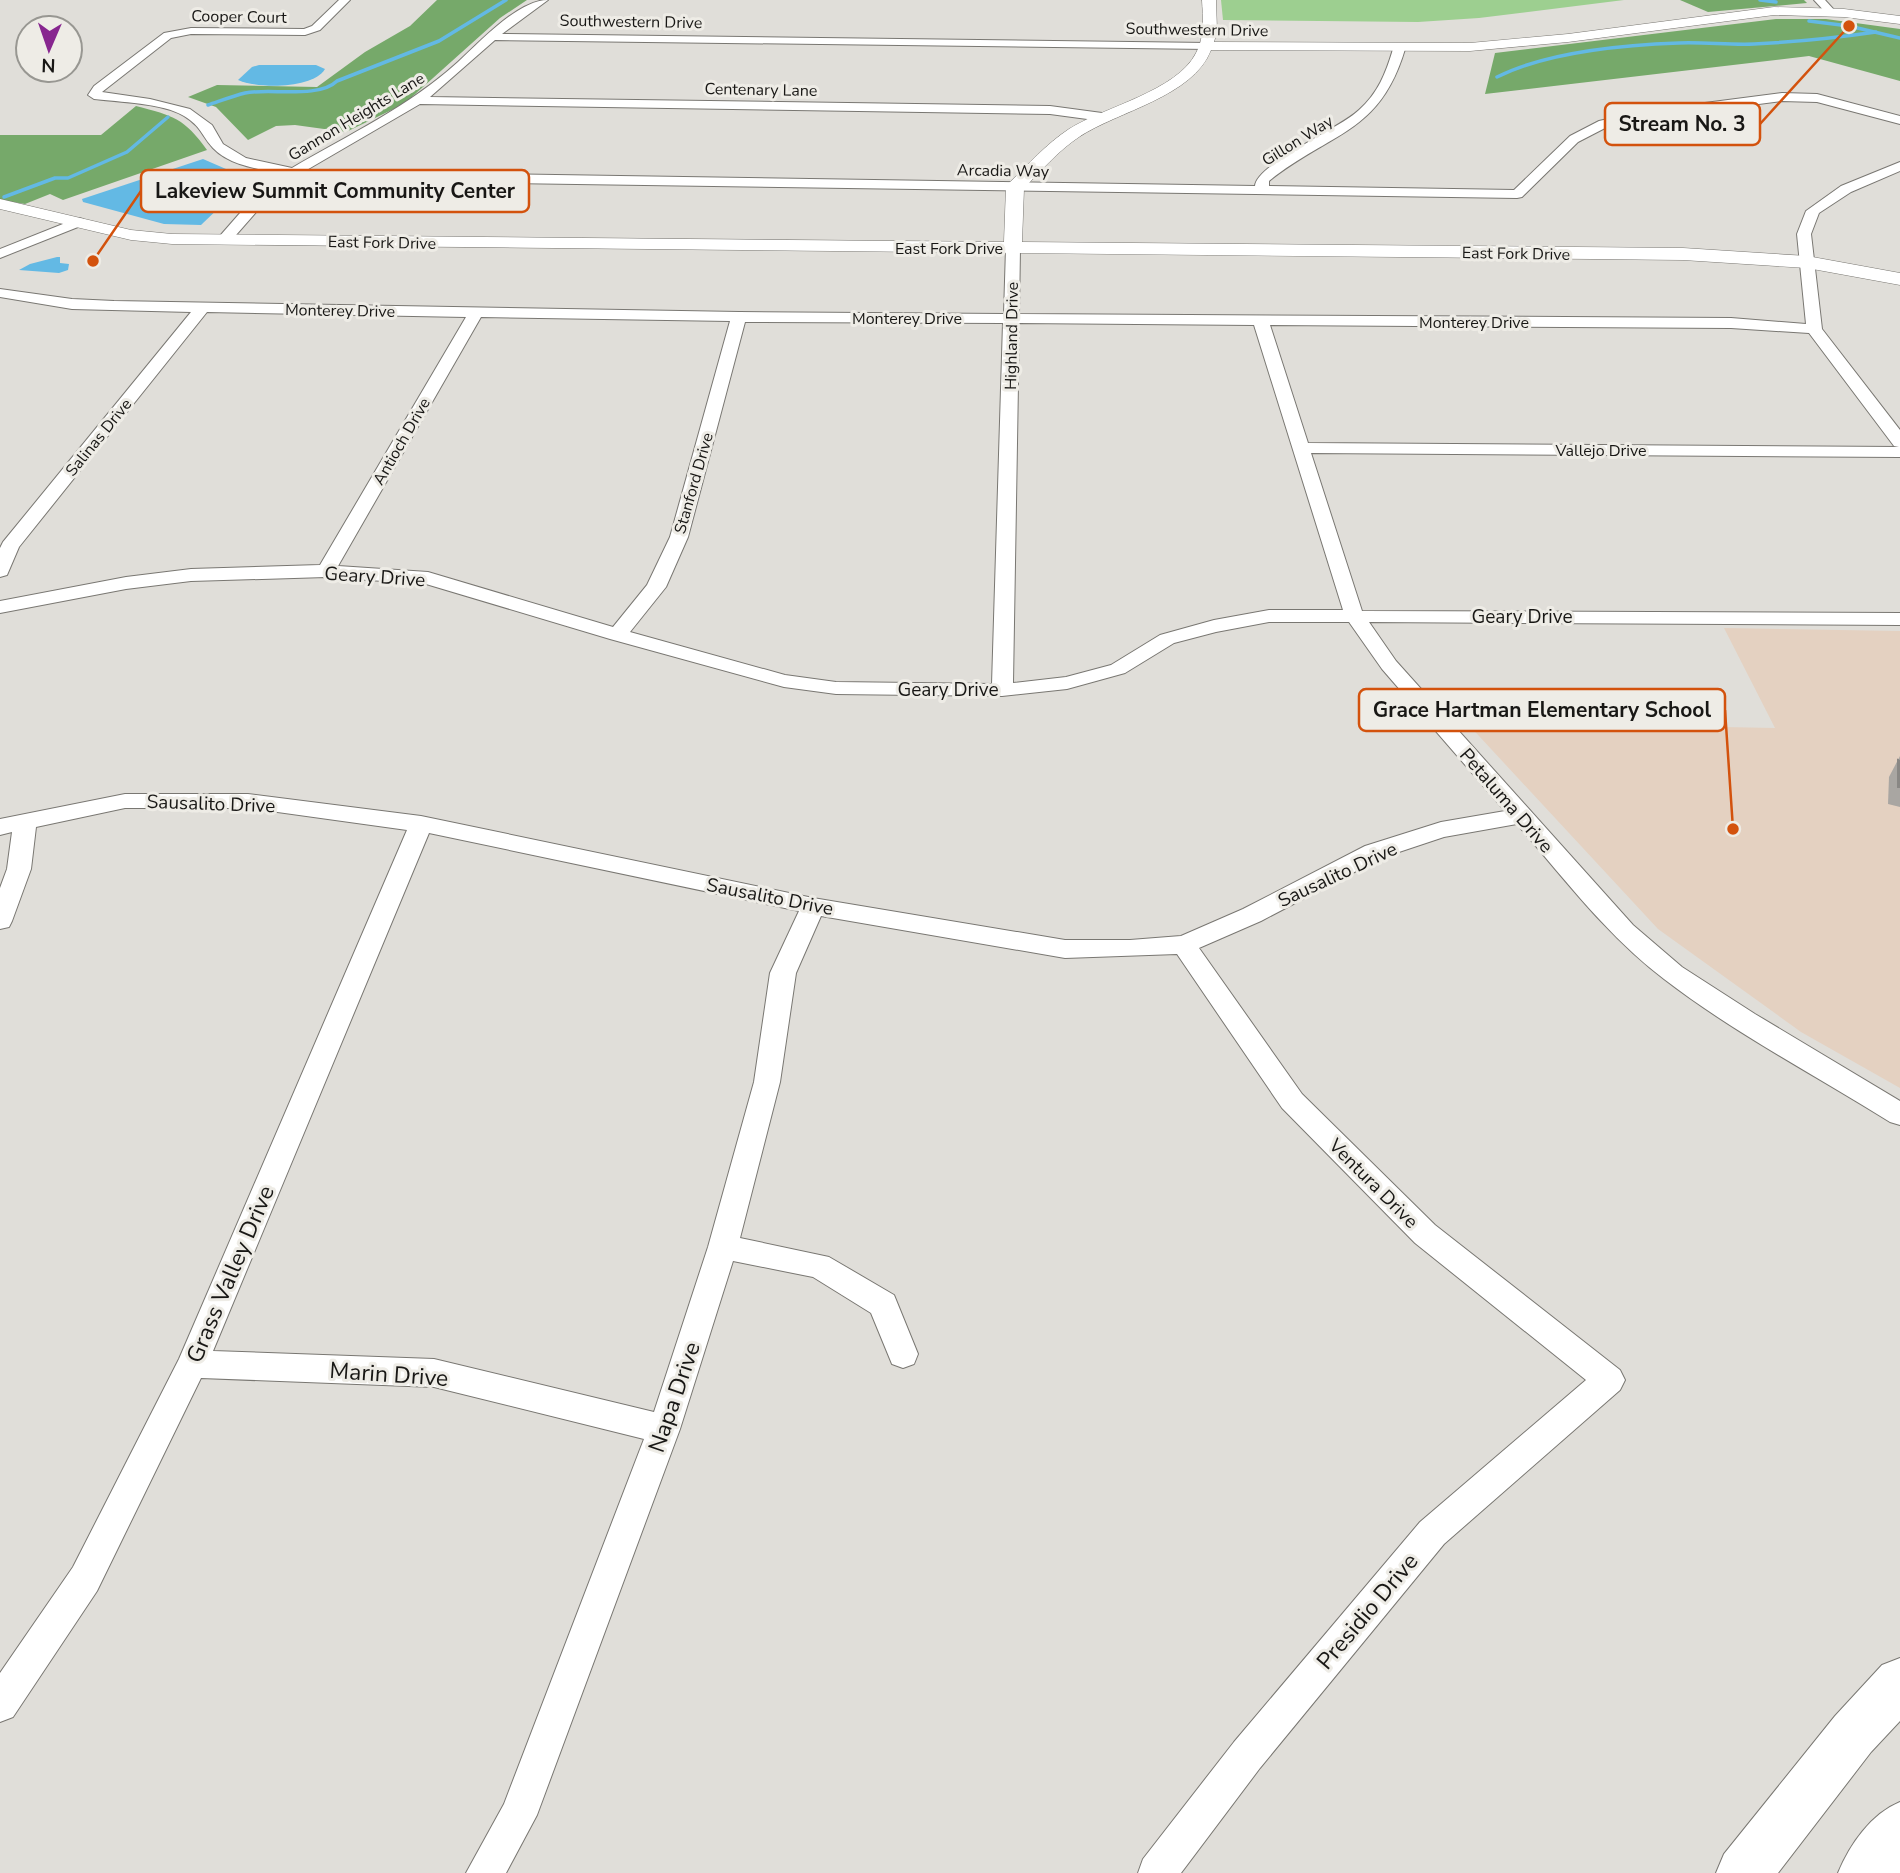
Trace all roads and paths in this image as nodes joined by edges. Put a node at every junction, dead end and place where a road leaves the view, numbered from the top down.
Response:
1 (345, 0) edge
2 (543, 0) edge
3 (1209, 0) edge
4 (1819, 0) edge
5 (1831, 12) junction
6 (1900, 20) edge
7 (492, 37) junction
8 (1208, 46) junction
9 (1399, 48) junction
10 (97, 97) joint
11 (418, 100) junction
12 (1102, 117) junction
13 (1900, 120) edge
14 (1900, 166) edge
15 (292, 173) junction
16 (1015, 187) junction
17 (1262, 191) junction
18 (0, 204) edge
19 (78, 222) junction
20 (224, 240) junction
21 (1013, 248) junction
22 (0, 254) edge
23 (1807, 262) junction
24 (1900, 279) edge
25 (0, 293) edge
26 (202, 308) junction
27 (477, 311) junction
28 (738, 317) junction
29 (1012, 319) junction
30 (1261, 321) junction
31 (1814, 329) junction
32 (1900, 442) edge
33 (1301, 448) junction
34 (1900, 452) edge
35 (0, 571) edge
36 (326, 571) junction
37 (0, 607) edge
38 (1354, 615) junction
39 (1900, 619) edge
40 (617, 635) junction
41 (1002, 691) junction
42 (1520, 816) junction
43 (25, 821) junction
44 (421, 824) junction
45 (0, 827) edge
46 (813, 906) junction
47 (0, 920) edge
48 (1184, 945) junction
49 (1900, 1114) edge
50 (723, 1247) junction
51 (903, 1354) dead end
52 (192, 1364) junction
53 (1609, 1380) joint
54 (664, 1429) junction
55 (1900, 1684) edge
56 (0, 1704) edge
57 (1900, 1829) edge
58 (485, 1873) edge
59 (1157, 1873) edge
60 (1743, 1873) edge
61 (1865, 1873) edge

1 - 10 street, Cooper Court
2 - 7 street, Gannon Heights Lane
3 - 8 street
4 - 5 street
5 - 6 street, Southwestern Drive
5 - 9 street, Southwestern Drive
7 - 8 street, Southwestern Drive
7 - 11 street, Gannon Heights Lane
8 - 9 street, Southwestern Drive
8 - 12 street
9 - 17 street, Gillon Way
10 - 15 street, Arcadia Way
11 - 12 street, Centenary Lane
11 - 15 street, Gannon Heights Lane
12 - 16 street
13 - 17 street, Arcadia Way
14 - 23 street
15 - 16 street, Arcadia Way
15 - 20 street, Gannon Heights Lane
16 - 17 street, Arcadia Way
16 - 21 street, Highland Drive
18 - 19 street, East Fork Drive
19 - 20 street, East Fork Drive
19 - 22 street
20 - 21 street, East Fork Drive
21 - 23 street, East Fork Drive
21 - 29 street, Highland Drive
23 - 24 street, East Fork Drive
23 - 31 street
25 - 26 street, Monterey Drive
26 - 27 street, Monterey Drive
26 - 35 street, Salinas Drive
27 - 28 street, Monterey Drive
27 - 36 street, Antioch Drive
28 - 29 street, Monterey Drive
28 - 40 street, Stanford Drive
29 - 30 street, Monterey Drive
29 - 41 street, Highland Drive
30 - 31 street, Monterey Drive
30 - 33 street, Petaluma Drive
31 - 32 street
33 - 34 street, Vallejo Drive
33 - 38 street, Petaluma Drive
36 - 37 street, Geary Drive
36 - 40 street, Geary Drive
38 - 39 street, Geary Drive
38 - 41 street, Geary Drive
38 - 42 street, Petaluma Drive
40 - 41 street, Geary Drive
42 - 48 street, Sausalito Drive
42 - 49 street, Petaluma Drive
43 - 44 street, Sausalito Drive
43 - 45 street, Sausalito Drive
43 - 47 street
44 - 46 street, Sausalito Drive
44 - 52 street, Grass Valley Drive
46 - 48 street, Sausalito Drive
46 - 50 street, Napa Drive
48 - 53 street, Ventura Drive
50 - 51 street
50 - 54 street, Napa Drive
52 - 54 street, Marin Drive
52 - 56 street, Grass Valley Drive
53 - 59 street, Presidio Drive
54 - 58 street, Napa Drive
55 - 60 main road
57 - 61 main road

